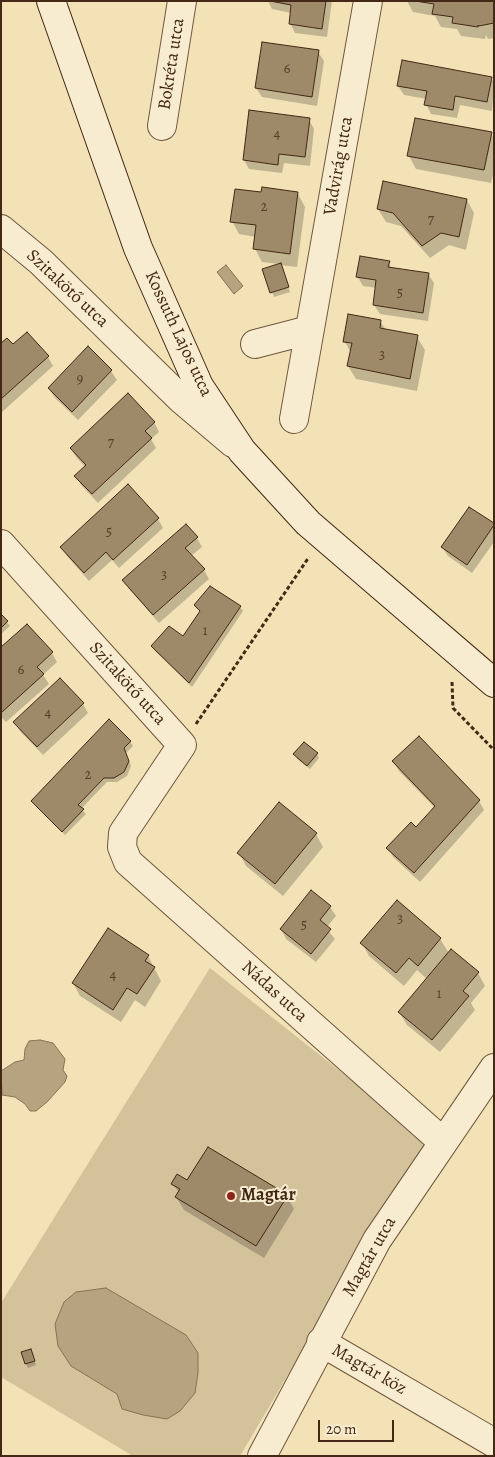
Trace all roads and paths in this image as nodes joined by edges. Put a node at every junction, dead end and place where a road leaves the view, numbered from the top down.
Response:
1 (50, 1) edge
2 (182, 1) edge
3 (368, 1) edge
4 (162, 126) dead end
5 (1, 229) edge
6 (310, 330) junction
7 (255, 344) dead end
8 (294, 419) dead end
9 (242, 451) junction
10 (1, 544) edge
11 (309, 557) dead end
12 (494, 683) edge
13 (182, 745) junction
14 (494, 1068) edge
15 (443, 1142) junction
16 (322, 1342) junction
17 (494, 1443) edge
18 (262, 1456) edge

1 - 9 street, Kossuth Lajos utca
2 - 4 street, Bokréta utca
3 - 6 street, Vadvirág utca
5 - 9 street, Szitakötő utca
6 - 7 street
6 - 8 street, Vadvirág utca
9 - 12 street, Kossuth Lajos utca
10 - 13 street, Szitakötő utca
11 - 13 path
13 - 15 street, Nádas utca
14 - 15 street, Magtár utca
15 - 16 street, Magtár utca
16 - 17 street, Magtár köz
16 - 18 street, Magtár utca

